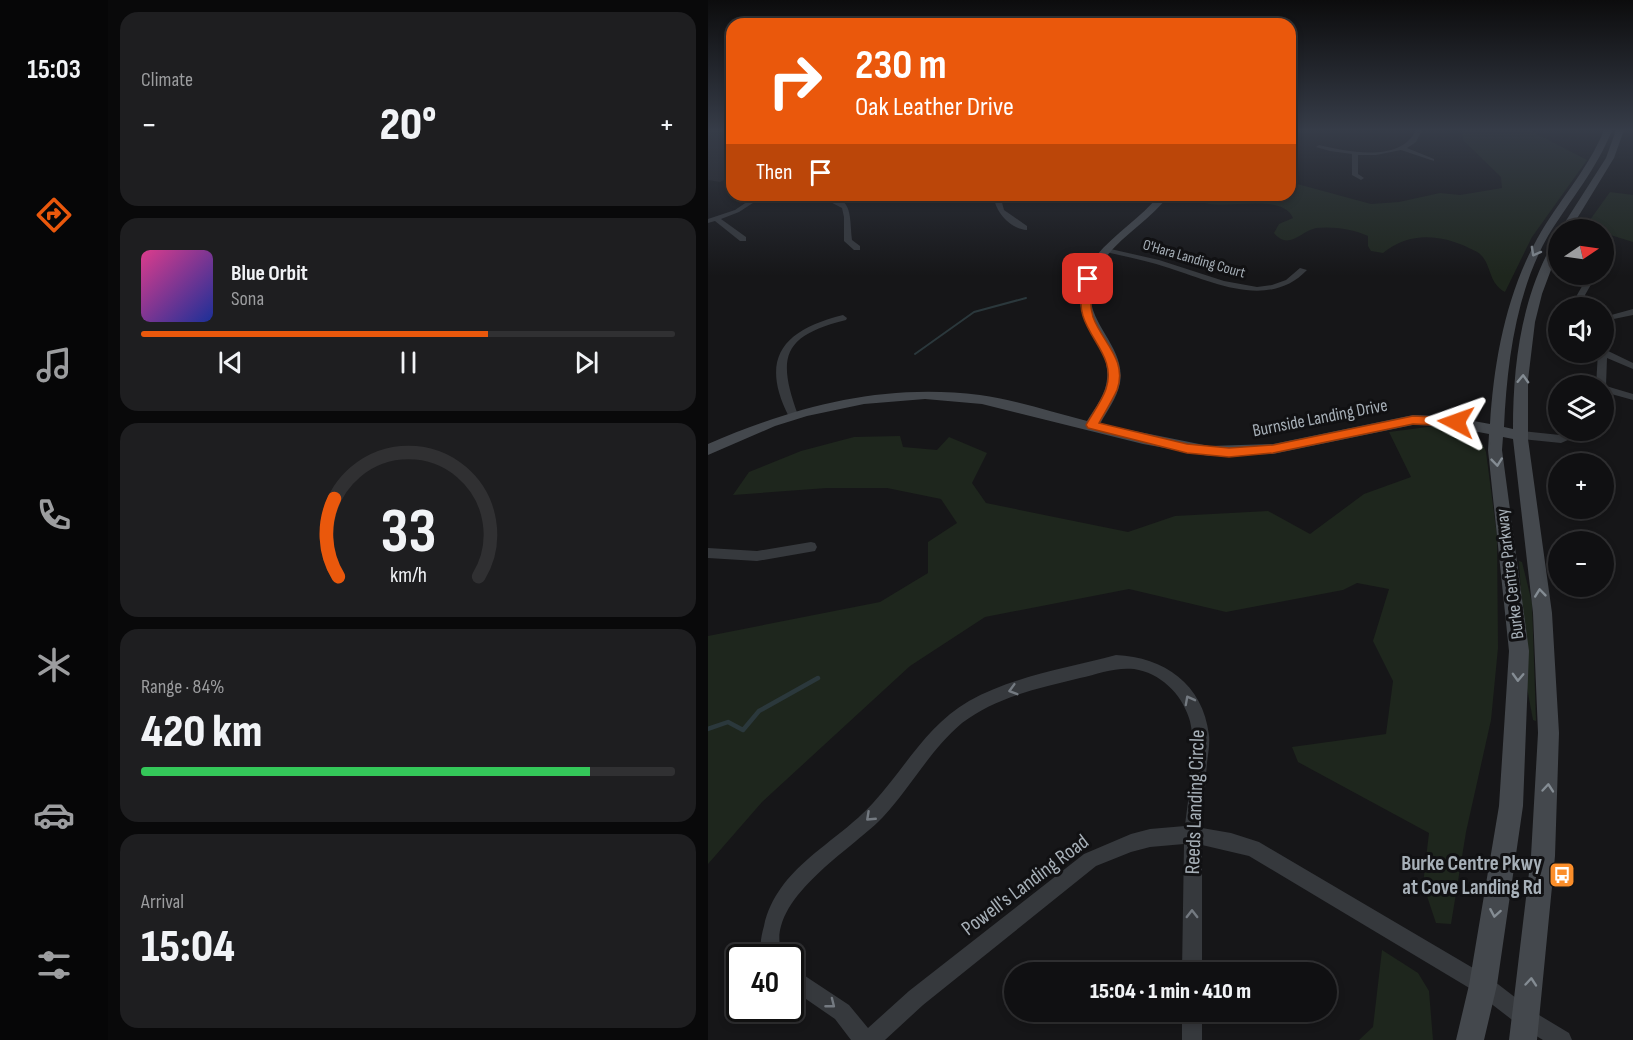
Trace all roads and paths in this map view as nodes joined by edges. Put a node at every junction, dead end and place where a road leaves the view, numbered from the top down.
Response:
1 (1582, 179) edge
2 (1597, 179) edge
3 (753, 201) edge
4 (835, 201) edge
5 (998, 201) edge
6 (1158, 201) edge
7 (717, 219) junction
8 (1572, 219) edge
9 (708, 221) edge
10 (1024, 228) dead end
11 (743, 239) dead end
12 (857, 248) dead end
13 (1109, 250) junction
14 (1548, 263) edge
15 (1303, 270) dead end
16 (1633, 312) edge
17 (1614, 317) edge
18 (843, 318) dead end
19 (1614, 358) edge
20 (1633, 366) edge
21 (1614, 391) edge
22 (1633, 397) edge
23 (792, 415) junction
24 (1092, 425) junction
25 (1497, 429) junction
26 (1521, 435) junction
27 (1548, 438) edge
28 (708, 450) edge
29 (811, 547) dead end
30 (708, 553) edge
31 (1193, 835) junction
32 (770, 944) edge
33 (1192, 962) edge
34 (1483, 985) junction
35 (804, 986) edge
36 (1527, 1019) junction
37 (1192, 1022) edge
38 (864, 1040) edge
39 (870, 1040) edge
40 (1192, 1040) edge
41 (1470, 1040) edge
42 (1523, 1040) edge
43 (1562, 1040) edge

1 -> 25 main road, Burke Centre Parkway
2 - 8 main road
3 - 7 street
4 - 12 street
5 - 10 street
6 - 13 main road
7 - 9 street
7 - 11 street
13 - 15 street, O'Hara Landing Court
13 - 24 main road
26 -> 14 main road, Burke Centre Parkway
16 - 17 street
18 - 23 street
19 - 20 street
21 - 22 street
23 - 24 main road, Burnside Landing Drive
23 - 28 main road, Burnside Landing Drive
24 - 25 main road, Burnside Landing Drive
25 - 26 main road, Burnside Landing Drive
25 -> 34 main road, Burke Centre Parkway
26 - 27 street
36 -> 26 main road, Burke Centre Parkway
29 - 30 street
31 -> 32 street, Reeds Landing Circle
33 -> 31 street, Reeds Landing Circle
31 - 34 street, Powell's Landing Road
31 - 39 street, Powell's Landing Road
34 - 36 street, Powell's Landing Road
34 - 41 main road, Burke Centre Parkway
35 -> 38 street
36 - 42 main road, Burke Centre Parkway
36 - 43 street, Powell's Landing Road
37 - 40 street

